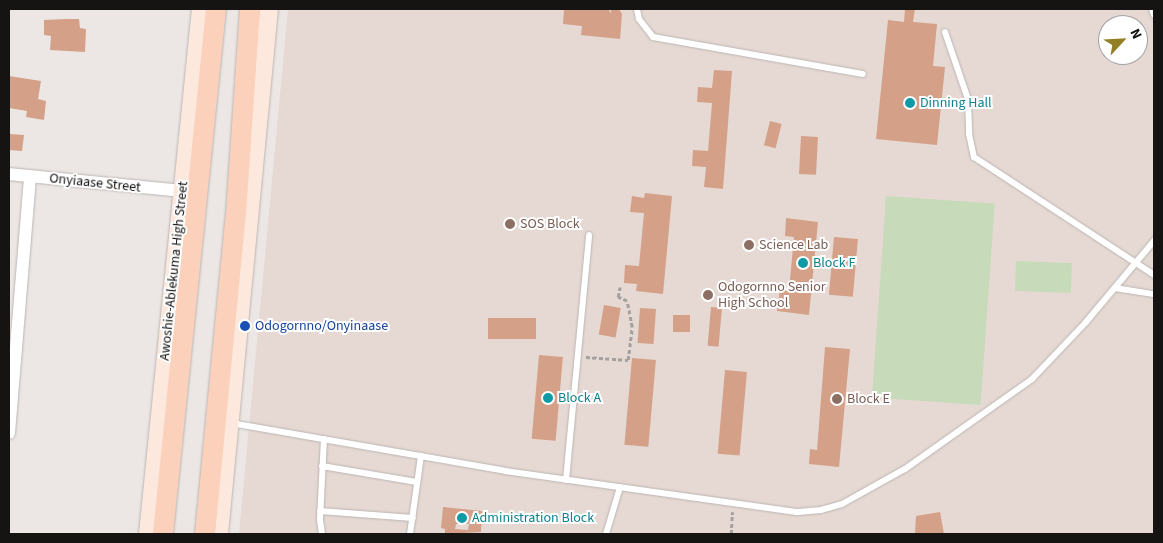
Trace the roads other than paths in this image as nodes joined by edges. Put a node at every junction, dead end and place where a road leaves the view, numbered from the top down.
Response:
1 (250, 9) edge
2 (269, 9) edge
3 (637, 9) edge
4 (1152, 9) edge
5 (211, 12) edge
6 (1154, 15) edge
7 (945, 32) dead end
8 (198, 54) joint
9 (864, 74) dead end
10 (9, 174) edge
11 (30, 177) junction
12 (182, 191) junction
13 (589, 235) dead end
14 (1154, 241) edge
15 (1136, 263) junction
16 (238, 265) junction
17 (1154, 275) edge
18 (1115, 288) junction
19 (1154, 294) edge
20 (172, 368) junction
21 (228, 422) junction
22 (9, 433) edge
23 (324, 439) junction
24 (421, 456) junction
25 (322, 466) junction
26 (566, 480) junction
27 (417, 482) junction
28 (620, 487) junction
29 (320, 511) junction
30 (412, 518) junction
31 (148, 534) edge
32 (163, 534) edge
33 (205, 534) edge
34 (219, 534) edge
35 (322, 534) edge
36 (410, 534) edge
37 (606, 534) edge

1 - 16 main road
2 - 16 street
3 - 9 lane
4 - 6 lane
5 - 8 main road
5 - 20 main road, Awoshie-Ablekuma High Street
7 - 15 lane
8 - 12 street, Awoshie-Ablekuma High Street
10 - 11 street, Onyiaase Street
11 - 12 street, Onyiaase Street
11 - 22 street
12 - 20 street, Awoshie-Ablekuma High Street
13 - 26 lane
14 - 15 lane
15 - 17 lane
15 - 18 lane
16 - 21 street
16 - 33 main road
18 - 19 lane
18 - 28 lane
20 - 31 street, Awoshie-Ablekuma High Street
20 - 32 main road, Awoshie-Ablekuma High Street
21 - 23 lane
21 - 34 street
23 - 24 lane
23 - 25 lane
24 - 26 lane
24 - 27 lane
25 - 27 lane
25 - 29 lane
26 - 28 lane
27 - 30 lane
28 - 37 lane
29 - 30 lane
29 - 35 lane
30 - 36 lane

